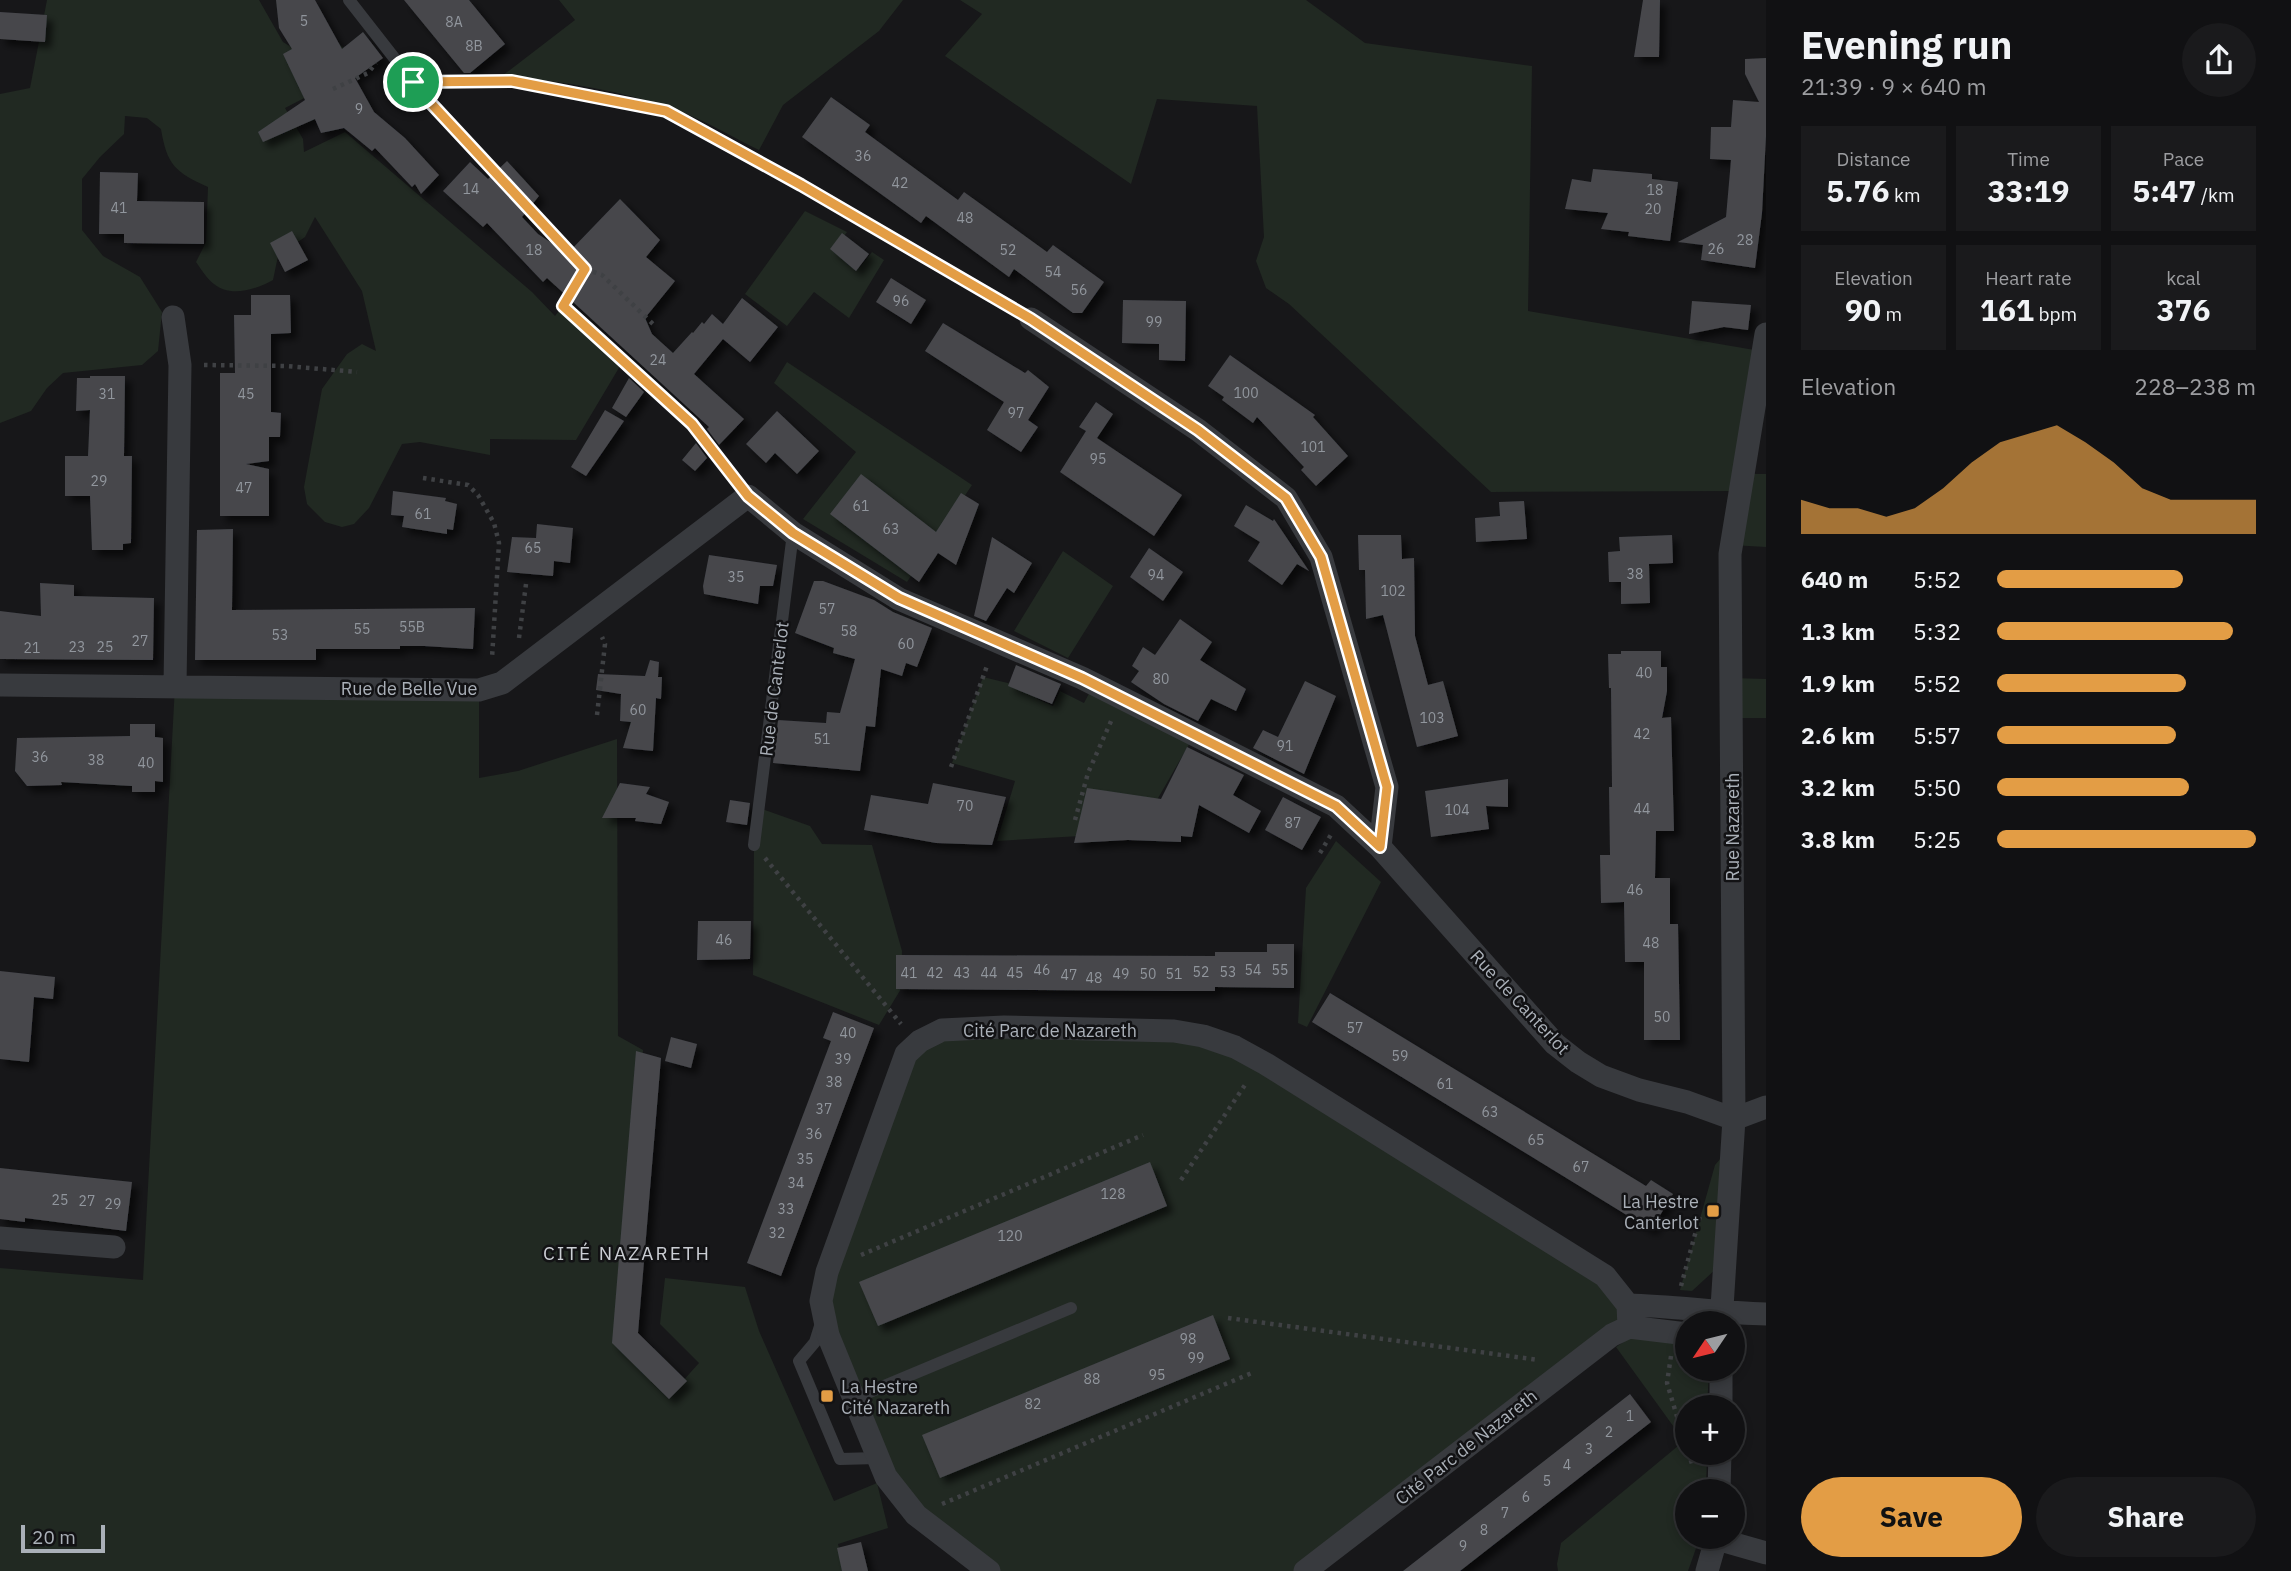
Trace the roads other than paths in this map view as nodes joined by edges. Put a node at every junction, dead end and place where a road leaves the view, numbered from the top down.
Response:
1 (349, 0) edge
2 (666, 111) road end
3 (563, 306) road end
4 (173, 317) dead end
5 (1031, 319) road end
6 (1766, 334) edge
7 (748, 496) junction
8 (793, 533) junction
9 (0, 685) edge
10 (175, 687) junction
11 (754, 845) road end
12 (1380, 847) junction
13 (1766, 1107) edge
14 (1734, 1119) junction
15 (0, 1238) edge
16 (114, 1247) dead end
17 (1071, 1308) dead end
18 (1696, 1311) edge
19 (1721, 1311) edge
20 (1766, 1314) edge
21 (823, 1316) junction
22 (1629, 1316) junction
23 (1745, 1316) edge
24 (1675, 1330) edge
25 (853, 1399) junction
26 (877, 1458) junction
27 (1745, 1547) edge
28 (1714, 1549) edge
29 (1766, 1553) edge
30 (989, 1571) edge
31 (1305, 1571) edge
32 (1707, 1571) edge

1 - 2 lane
3 - 7 lane, Rue de Canterlot
4 - 10 street
5 - 12 street
6 - 14 street, Rue Nazareth
7 - 8 street, Rue de Canterlot
7 - 10 street, Rue de Belle Vue
8 - 11 lane, Rue de Canterlot
8 - 12 street, Rue de Canterlot
9 - 10 street, Rue de Belle Vue
12 - 14 street, Rue de Canterlot
13 - 14 street
14 - 19 street, Rue Nazareth
15 - 16 street
17 - 25 lane
18 - 22 street
20 - 23 street
21 - 22 street, Cité Parc de Nazareth
21 - 25 street
21 - 26 lane
22 - 24 street
22 - 31 street, Cité Parc de Nazareth
25 - 26 street
26 - 30 street
27 - 29 street
28 - 32 street

